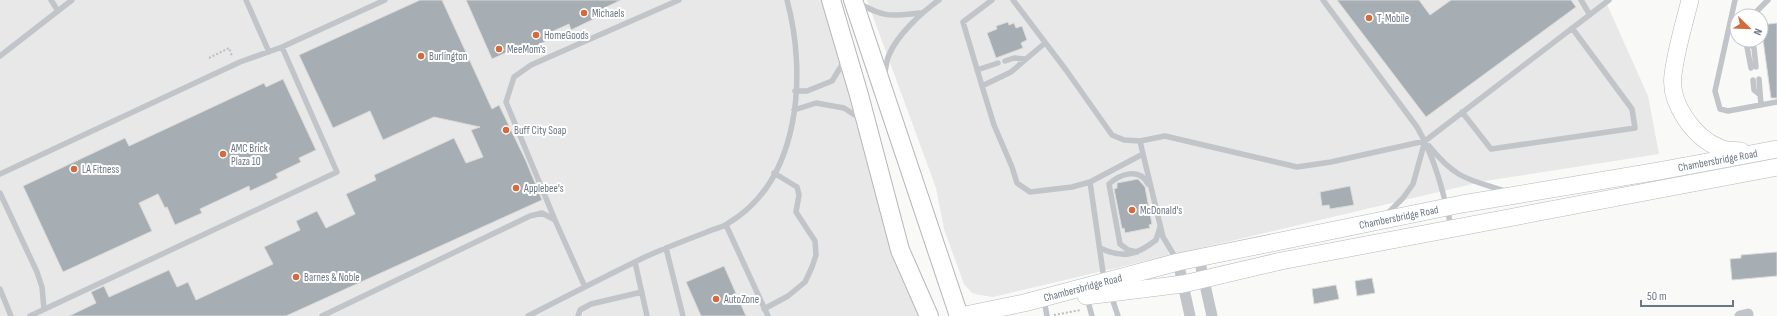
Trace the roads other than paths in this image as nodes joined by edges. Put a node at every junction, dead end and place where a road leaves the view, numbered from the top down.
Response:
1 (51, 0) edge
2 (72, 0) edge
3 (246, 0) edge
4 (385, 0) edge
5 (679, 0) edge
6 (786, 0) edge
7 (831, 0) edge
8 (853, 0) edge
9 (939, 0) edge
10 (992, 0) edge
11 (1013, 0) edge
12 (1323, 0) edge
13 (1581, 0) edge
14 (1609, 0) edge
15 (1690, 0) edge
16 (1735, 0) edge
17 (1768, 0) edge
18 (1760, 8) edge
19 (58, 11) junction
20 (920, 13) junction
21 (1590, 15) junction
22 (1572, 28) junction
23 (1045, 43) junction
24 (282, 47) junction
25 (1754, 48) edge
26 (269, 52) junction
27 (0, 56) edge
28 (847, 57) junction
29 (1025, 59) junction
30 (1005, 61) dead end
31 (998, 63) dead end
32 (1753, 67) dead end
33 (978, 70) junction
34 (1756, 79) dead end
35 (982, 86) junction
36 (882, 88) junction
37 (795, 91) junction
38 (1777, 102) edge
39 (1761, 105) junction
40 (794, 110) junction
41 (1462, 112) junction
42 (866, 121) junction
43 (1140, 141) junction
44 (1425, 141) junction
45 (1777, 149) edge
46 (1759, 153) junction
47 (1143, 154) junction
48 (1777, 168) edge
49 (0, 174) edge
50 (774, 174) junction
51 (1090, 182) junction
52 (1152, 192) junction
53 (0, 193) edge
54 (1516, 195) junction
55 (1447, 207) junction
56 (555, 220) junction
57 (1379, 221) junction
58 (1160, 224) junction
59 (726, 225) junction
60 (1452, 228) junction
61 (666, 248) junction
62 (1100, 248) junction
63 (1138, 252) junction
64 (1199, 258) junction
65 (635, 262) junction
66 (1178, 262) junction
67 (1205, 279) junction
68 (1182, 284) junction
69 (585, 287) junction
70 (1107, 287) junction
71 (0, 288) edge
72 (642, 292) junction
73 (1086, 296) junction
74 (1024, 303) junction
75 (1045, 308) edge
76 (764, 309) junction
77 (44, 310) junction
78 (12, 316) edge
79 (30, 316) edge
80 (322, 316) edge
81 (528, 316) edge
82 (578, 316) edge
83 (647, 316) edge
84 (683, 316) edge
85 (768, 316) edge
86 (929, 316) edge
87 (959, 316) edge
88 (1092, 316) edge
89 (1118, 316) edge
90 (1190, 316) edge
91 (1212, 316) edge

1 - 19 lane
2 - 19 lane
3 - 26 lane
4 - 24 lane
5 - 56 lane
6 - 37 lane
7 - 28 highway
8 - 20 lane
8 - 36 highway
9 - 20 lane
10 - 33 lane
11 - 23 lane
12 - 44 lane
13 - 21 lane
14 - 21 lane
15 - 46 main road
16 - 39 lane
17 - 18 lane
19 - 27 lane
20 - 36 lane
21 - 22 lane
22 - 41 lane
22 - 41 lane
23 - 29 lane
23 - 43 lane
24 - 26 lane
24 - 77 lane
25 - 32 lane
26 - 49 lane
28 - 37 lane
28 - 42 highway
29 - 30 lane
29 - 35 lane
31 - 33 lane
33 - 35 lane
34 - 39 lane
35 - 51 lane
36 - 87 highway
37 - 40 lane
38 - 39 lane
40 - 42 lane
40 - 50 lane
41 - 44 lane
42 - 86 highway
43 - 44 lane
43 - 47 lane
44 - 54 lane
44 - 55 lane
44 - 57 lane
45 - 46 main road, Chambersbridge Road
46 - 54 main road, Chambersbridge Road
47 - 51 lane
47 - 52 lane
48 - 60 main road, Chambersbridge Road
50 - 59 lane
50 - 76 lane
51 - 62 lane
52 - 58 lane
52 - 63 lane
53 - 77 lane
54 - 55 main road, Chambersbridge Road
55 - 57 main road, Chambersbridge Road
55 - 60 lane
56 - 69 lane
56 - 80 lane
57 - 64 main road, Chambersbridge Road
58 - 63 lane
58 - 66 lane
59 - 61 lane
59 - 76 lane
60 - 67 main road, Chambersbridge Road
61 - 65 lane
61 - 84 lane
62 - 63 lane
62 - 70 lane
64 - 66 main road, Chambersbridge Road
64 - 67 street
65 - 69 lane
65 - 72 lane
66 - 68 street
66 - 70 main road, Chambersbridge Road
67 - 68 main road, Chambersbridge Road
67 - 91 street
68 - 70 main road, Chambersbridge Road
68 - 90 street
69 - 81 lane
70 - 73 main road, Chambersbridge Road
70 - 74 main road, Chambersbridge Road
70 - 89 lane
71 - 78 lane
72 - 82 lane
72 - 83 lane
73 - 75 main road, Chambersbridge Road
73 - 88 lane
74 - 75 main road, Chambersbridge Road
74 - 87 main road, Chambersbridge Road
76 - 85 lane
77 - 79 lane

